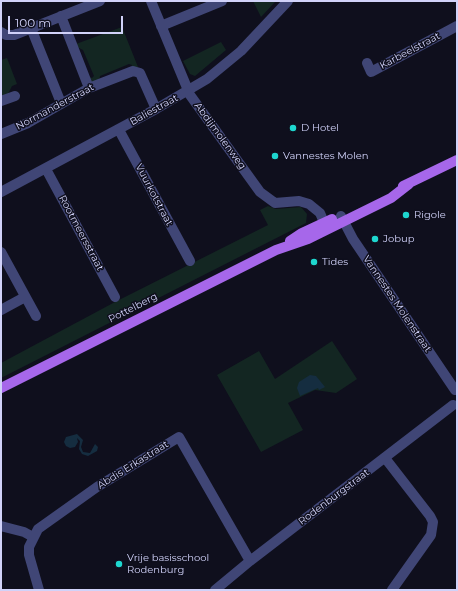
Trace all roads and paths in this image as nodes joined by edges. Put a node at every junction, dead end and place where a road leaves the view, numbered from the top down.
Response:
1 (100, 1) edge
2 (151, 1) edge
3 (222, 1) edge
4 (288, 1) edge
5 (202, 5) edge
6 (61, 16) junction
7 (161, 26) junction
8 (457, 26) edge
9 (31, 28) junction
10 (1, 32) edge
11 (367, 63) dead end
12 (89, 88) junction
13 (188, 91) junction
14 (15, 96) dead end
15 (1, 101) edge
16 (61, 103) junction
17 (156, 109) junction
18 (119, 130) junction
19 (1, 134) edge
20 (457, 160) edge
21 (46, 169) junction
22 (1, 192) edge
23 (342, 218) junction
24 (326, 226) junction
25 (1, 252) edge
26 (190, 261) dead end
27 (25, 297) junction
28 (115, 297) dead end
29 (1, 310) edge
30 (36, 316) dead end
31 (1, 388) edge
32 (456, 390) edge
33 (455, 406) edge
34 (386, 458) junction
35 (1, 526) edge
36 (33, 537) junction
37 (250, 561) junction
38 (39, 590) edge
39 (215, 590) edge
40 (392, 590) edge

1 - 6 street
2 - 7 street, Abdijmolenweg
3 - 5 street
4 - 13 street, Baliestraat
5 - 7 street
6 - 9 street
6 - 12 street
7 - 13 street, Abdijmolenweg
8 - 11 street, Karbeelstraat
9 - 10 street
9 - 16 street
12 - 16 street, Normanderstraat
12 - 17 street, Normanderstraat
13 - 17 street, Baliestraat
13 - 24 street, Abdijmolenweg
14 - 15 street
16 - 19 street, Normanderstraat
17 - 18 street, Baliestraat
18 - 21 street, Baliestraat
18 - 26 street, Vuurkotstraat
20 - 23 main road, Pottelberg
21 - 22 street, Baliestraat
21 - 28 street, Rootmeersstraat
23 - 24 main road, Pottelberg
23 - 32 street, Vannestes Molenstraat
24 - 31 main road, Pottelberg
25 - 27 street
27 - 29 street
27 - 30 street
32 - 33 street
33 - 34 street, Rodenburgstraat
34 - 37 street, Rodenburgstraat
34 - 40 street
35 - 36 street
36 - 37 street, Abdis Erkastraat
36 - 38 street
37 - 39 street, Rodenburgstraat

